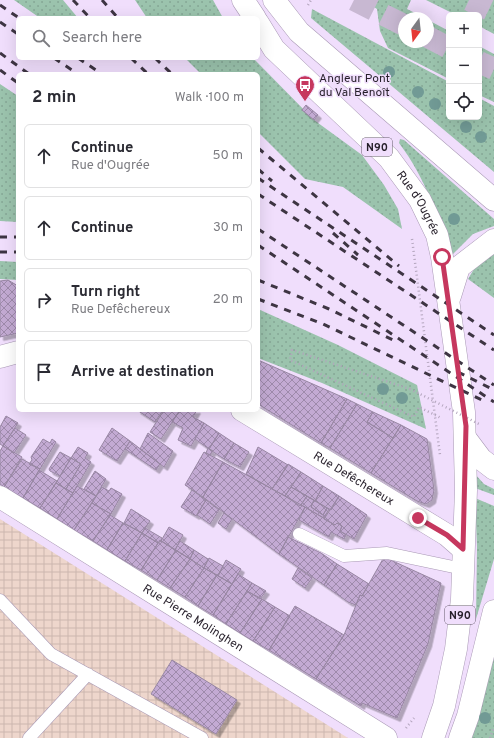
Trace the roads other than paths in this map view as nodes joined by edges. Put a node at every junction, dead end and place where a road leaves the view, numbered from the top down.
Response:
1 (243, 0) edge
2 (274, 0) edge
3 (254, 16) edge
4 (260, 26) edge
5 (494, 200) edge
6 (494, 240) edge
7 (449, 299) junction
8 (16, 353) edge
9 (0, 357) edge
10 (245, 412) edge
11 (474, 432) junction
12 (494, 469) edge
13 (0, 498) edge
14 (299, 534) dead end
15 (463, 559) junction
16 (0, 600) edge
17 (494, 611) edge
18 (88, 674) junction
19 (29, 738) edge
20 (202, 738) edge
21 (386, 738) edge
22 (432, 738) edge
23 (460, 738) edge

1 - 3 main road
2 - 5 main road
4 - 7 main road, Rue d'Ougrée / N90
6 - 7 main road, N90
7 - 11 main road, Rue d'Ougrée / N90
8 - 9 main road
10 - 15 main road, Rue Defêchereux
11 - 12 main road
11 - 15 main road, N90
13 - 21 main road, Rue Pierre Molinghen
14 - 15 lane
15 - 22 main road, N90
16 - 18 lane
17 - 23 main road, N90
18 - 19 lane
18 - 20 lane

